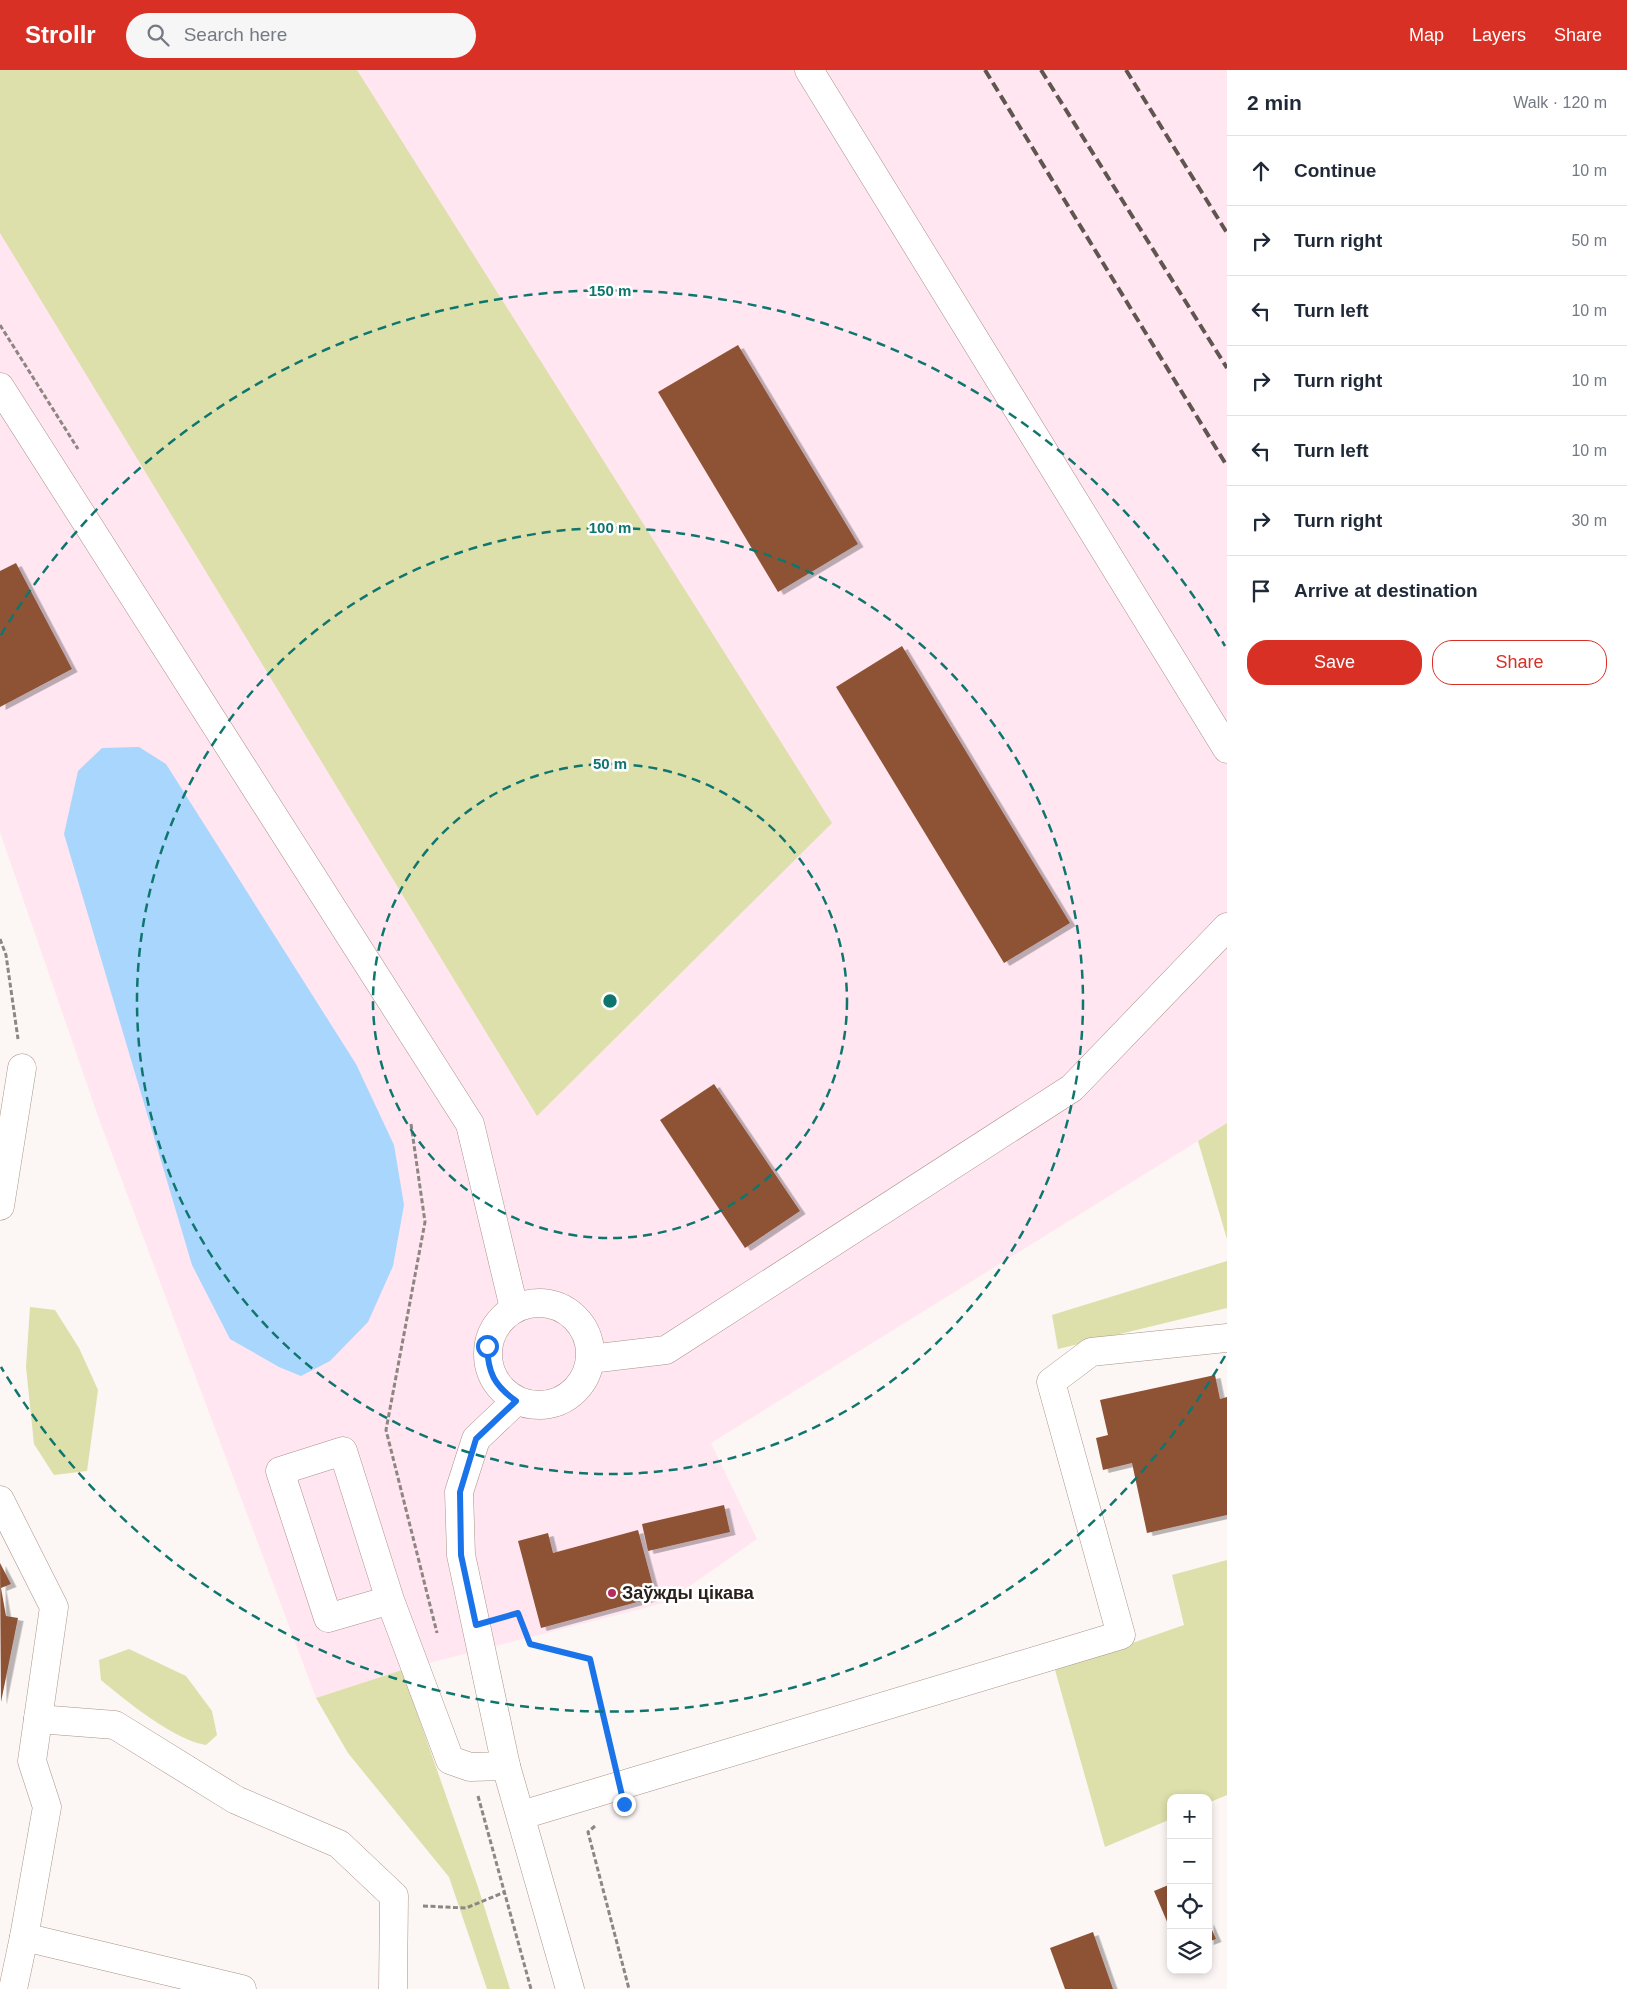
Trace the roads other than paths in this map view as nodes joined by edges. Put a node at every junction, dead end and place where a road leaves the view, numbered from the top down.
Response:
1 (809, 70) edge
2 (0, 387) edge
3 (1227, 749) edge
4 (1227, 927) edge
5 (22, 1068) road end
6 (0, 1206) edge
7 (514, 1308) junction
8 (1227, 1338) edge
9 (590, 1359) junction
10 (516, 1401) junction
11 (0, 1500) edge
12 (390, 1600) junction
13 (38, 1719) junction
14 (506, 1766) junction
15 (522, 1815) junction
16 (24, 1937) junction
17 (13, 1989) edge
18 (242, 1989) edge
19 (393, 1989) edge
20 (570, 1989) edge

1 - 3 lane
2 - 7 lane
4 - 9 lane
5 - 6 lane
7 - 9 lane
7 - 10 lane
8 - 15 lane
9 - 10 lane
10 - 14 lane
11 - 13 lane
12 - 12 lane
12 - 14 lane
13 - 16 lane
13 - 19 lane
14 - 15 lane
15 - 20 lane
16 - 17 lane
16 - 18 lane

